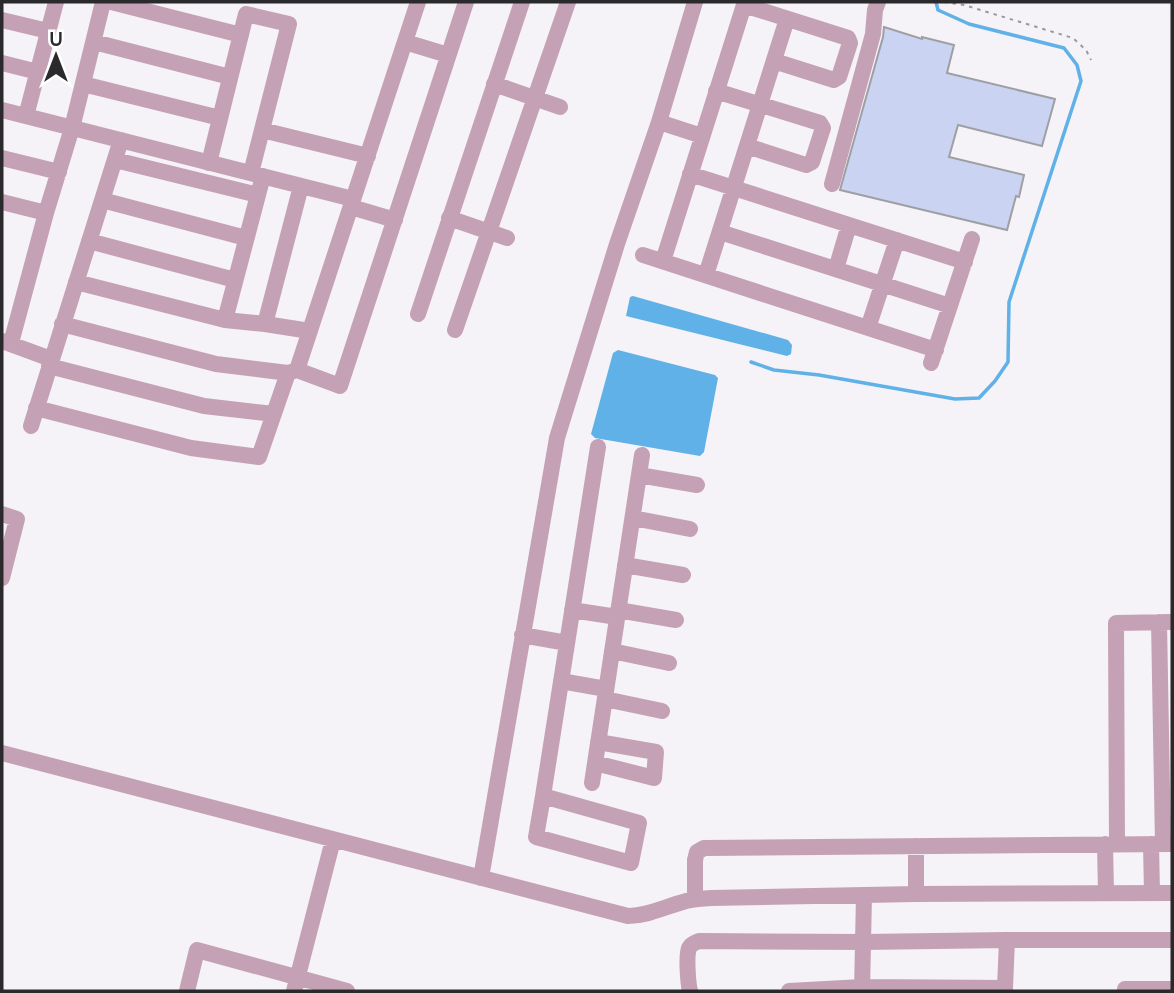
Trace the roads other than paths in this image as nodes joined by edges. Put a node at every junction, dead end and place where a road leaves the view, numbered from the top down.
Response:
1 (56, 2) edge
2 (103, 2) edge
3 (111, 2) edge
4 (418, 2) edge
5 (466, 2) edge
6 (522, 2) edge
7 (568, 2) edge
8 (695, 2) edge
9 (878, 2) edge
10 (787, 19) junction
11 (2, 20) edge
12 (48, 32) junction
13 (241, 35) junction
14 (93, 42) junction
15 (405, 42) junction
16 (448, 55) junction
17 (774, 61) junction
18 (2, 63) edge
19 (38, 72) junction
20 (230, 77) junction
21 (494, 83) junction
22 (83, 85) junction
23 (716, 92) junction
24 (535, 98) junction
25 (760, 105) junction
26 (560, 107) dead end
27 (2, 110) edge
28 (26, 117) junction
29 (220, 118) junction
30 (659, 122) junction
31 (72, 128) junction
32 (262, 130) junction
33 (702, 136) junction
34 (121, 140) junction
35 (747, 146) junction
36 (368, 156) junction
37 (2, 158) edge
38 (115, 160) junction
39 (209, 163) junction
40 (58, 172) junction
41 (690, 174) junction
42 (257, 175) junction
43 (832, 184) dead end
44 (301, 186) junction
45 (733, 188) junction
46 (258, 195) junction
47 (102, 200) junction
48 (352, 203) junction
49 (3, 206) edge
50 (46, 214) junction
51 (449, 218) junction
52 (395, 220) junction
53 (849, 225) junction
54 (489, 232) junction
55 (720, 232) junction
56 (246, 237) junction
57 (507, 237) dead end
58 (972, 239) dead end
59 (897, 240) junction
60 (89, 241) junction
61 (643, 255) dead end
62 (663, 261) junction
63 (965, 262) junction
64 (836, 269) junction
65 (706, 275) junction
66 (235, 280) junction
67 (76, 282) junction
68 (883, 284) junction
69 (950, 306) junction
70 (418, 314) dead end
71 (225, 320) junction
72 (62, 324) junction
73 (265, 324) junction
74 (868, 328) junction
75 (455, 330) dead end
76 (310, 331) junction
77 (6, 342) edge
78 (50, 362) junction
79 (293, 372) junction
80 (36, 408) junction
81 (274, 414) junction
82 (31, 426) dead end
83 (598, 447) dead end
84 (642, 455) dead end
85 (639, 475) junction
86 (696, 485) dead end
87 (2, 514) edge
88 (633, 518) junction
89 (690, 529) dead end
90 (625, 565) junction
91 (683, 575) dead end
92 (2, 578) edge
93 (572, 610) junction
94 (618, 614) junction
95 (676, 620) dead end
96 (1166, 622) edge
97 (522, 635) junction
98 (567, 643) junction
99 (612, 651) junction
100 (669, 663) dead end
101 (561, 681) junction
102 (605, 694) junction
103 (662, 710) dead end
104 (598, 742) junction
105 (2, 753) edge
106 (595, 763) junction
107 (592, 783) dead end
108 (543, 796) junction
109 (333, 840) junction
110 (1111, 844) junction
111 (1162, 844) edge
112 (916, 846) junction
113 (481, 878) junction
114 (1106, 893) junction
115 (1152, 893) junction
116 (1172, 893) edge
117 (916, 894) junction
118 (864, 895) junction
119 (695, 899) junction
120 (1007, 940) junction
121 (1172, 940) edge
122 (864, 942) junction
123 (295, 984) edge
124 (862, 989) edge
125 (1125, 989) dead end
126 (1172, 989) edge
127 (187, 991) edge
128 (347, 991) edge
129 (690, 991) edge
130 (789, 991) edge

1 - 12 street
2 - 14 street
3 - 13 street
4 - 15 street
5 - 16 street
6 - 21 street
7 - 24 street
8 - 30 street
9 - 43 street
10 - 17 street
10 - 17 street
10 - 23 street
11 - 12 street
12 - 19 street
13 - 20 street
13 - 32 street
14 - 20 street
14 - 22 street
15 - 16 street
15 - 36 street
16 - 52 street
17 - 25 street
18 - 19 street
19 - 28 street
20 - 29 street
21 - 24 street
21 - 51 street
22 - 29 street
22 - 31 street
23 - 25 street
23 - 33 street
24 - 26 street
24 - 54 street
25 - 35 street
25 - 35 street
27 - 28 street
28 - 31 street
29 - 39 street
30 - 33 street
30 - 97 street
31 - 34 street
31 - 40 street
32 - 36 street
32 - 42 street
33 - 41 street
34 - 38 street
34 - 39 street
35 - 45 street
36 - 48 street
37 - 40 street
38 - 46 street
38 - 47 street
39 - 42 street
40 - 50 street
41 - 45 street
41 - 62 street
42 - 44 street
42 - 46 street
44 - 48 street
44 - 73 street
45 - 53 street
45 - 55 street
46 - 56 street
47 - 56 street
47 - 60 street
48 - 52 street
48 - 76 street
49 - 50 street
50 - 77 street
51 - 54 street
51 - 70 street
52 - 79 street
53 - 59 street
53 - 64 street
54 - 57 street
54 - 75 street
55 - 64 street
55 - 65 street
56 - 66 street
58 - 63 street
59 - 63 street
59 - 68 street
60 - 66 street
60 - 67 street
61 - 62 street
62 - 65 street
63 - 69 street
64 - 68 street
65 - 74 street
66 - 71 street
67 - 71 street
67 - 72 street
68 - 69 street
68 - 74 street
69 - 74 street
71 - 73 street
72 - 78 street
72 - 79 street
73 - 76 street
76 - 79 street
77 - 78 street
78 - 80 street
78 - 81 street
79 - 81 street
80 - 81 street
80 - 82 street
83 - 93 street
84 - 85 street
85 - 86 street
85 - 88 street
87 - 92 street
88 - 89 street
88 - 90 street
90 - 91 street
90 - 94 street
93 - 94 street
93 - 98 street
94 - 95 street
94 - 99 street
96 - 110 street
96 - 111 street
97 - 98 street
97 - 113 street
98 - 101 street
99 - 100 street
99 - 102 street
101 - 102 street
101 - 108 street
102 - 103 street
102 - 104 street
104 - 106 street
104 - 106 street
105 - 109 street
106 - 107 street
108 - 108 street
109 - 113 street
109 - 123 street
110 - 111 street
110 - 112 street
110 - 114 street
111 - 115 street
112 - 117 street
112 - 119 street
113 - 119 street
114 - 115 street
114 - 117 street
115 - 116 street
117 - 118 street
118 - 119 street
118 - 122 street
120 - 121 street
120 - 122 street
120 - 124 street
122 - 124 street
122 - 129 street
123 - 127 street
123 - 128 street
124 - 130 street
125 - 126 street

